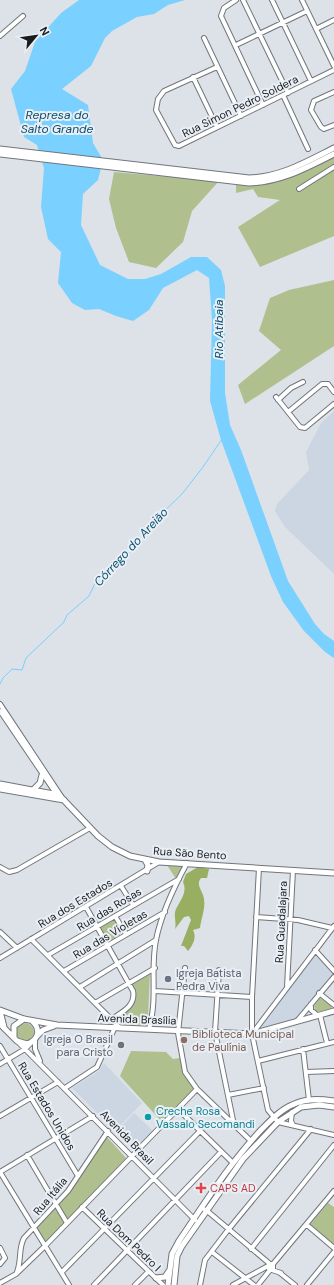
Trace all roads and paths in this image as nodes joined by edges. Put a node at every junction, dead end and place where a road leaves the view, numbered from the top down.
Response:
1 (236, 0) edge
2 (243, 0) edge
3 (272, 0) edge
4 (302, 0) edge
5 (307, 11) junction
6 (23, 16) dead end
7 (334, 20) edge
8 (283, 22) junction
9 (316, 28) junction
10 (259, 34) junction
11 (0, 36) edge
12 (204, 38) dead end
13 (236, 45) junction
14 (334, 66) edge
15 (216, 67) junction
16 (334, 70) edge
17 (193, 77) junction
18 (312, 81) junction
19 (334, 92) edge
20 (288, 93) junction
21 (283, 95) junction
22 (263, 105) junction
23 (241, 116) junction
24 (334, 125) edge
25 (217, 127) junction
26 (334, 148) edge
27 (0, 149) edge
28 (308, 149) dead end
29 (12, 153) junction
30 (0, 154) edge
31 (334, 154) edge
32 (122, 167) junction
33 (334, 167) edge
34 (299, 189) dead end
35 (303, 382) dead end
36 (334, 392) edge
37 (334, 404) edge
38 (288, 412) junction
39 (0, 704) edge
40 (1, 714) edge
41 (40, 769) junction
42 (42, 775) junction
43 (0, 784) edge
44 (0, 789) edge
45 (34, 789) junction
46 (61, 798) junction
47 (90, 828) junction
48 (145, 860) junction
49 (159, 862) junction
50 (187, 864) junction
51 (0, 867) edge
52 (259, 868) junction
53 (146, 870) junction
54 (293, 870) junction
55 (334, 873) edge
56 (179, 879) junction
57 (121, 886) junction
58 (165, 886) junction
59 (173, 892) junction
60 (133, 905) junction
61 (86, 907) junction
62 (165, 912) junction
63 (115, 916) junction
64 (256, 917) junction
65 (154, 918) junction
66 (291, 920) junction
67 (161, 924) junction
68 (97, 926) junction
69 (333, 927) edge
70 (0, 932) edge
71 (126, 934) junction
72 (31, 939) junction
73 (156, 940) junction
74 (107, 945) junction
75 (147, 946) junction
76 (16, 948) junction
77 (315, 950) junction
78 (155, 951) junction
79 (48, 955) junction
80 (0, 958) edge
81 (119, 964) junction
82 (155, 968) junction
83 (185, 968) dead end
84 (220, 970) dead end
85 (334, 971) edge
86 (64, 972) junction
87 (287, 975) junction
88 (334, 976) edge
89 (294, 978) junction
90 (129, 982) junction
91 (80, 987) junction
92 (287, 987) junction
93 (155, 991) junction
94 (182, 993) junction
95 (319, 993) junction
96 (218, 995) junction
97 (252, 997) junction
98 (95, 1003) junction
99 (311, 1004) junction
100 (334, 1005) edge
101 (0, 1010) edge
102 (334, 1011) edge
103 (319, 1015) junction
104 (24, 1019) junction
105 (112, 1019) junction
106 (31, 1020) junction
107 (297, 1021) junction
108 (57, 1025) junction
109 (2, 1026) edge
110 (105, 1027) junction
111 (117, 1028) junction
112 (149, 1029) junction
113 (178, 1030) junction
114 (215, 1032) junction
115 (252, 1034) junction
116 (16, 1040) junction
117 (34, 1040) junction
118 (334, 1042) edge
119 (327, 1043) junction
120 (0, 1046) edge
121 (25, 1049) junction
122 (304, 1049) junction
123 (8, 1059) junction
124 (258, 1061) junction
125 (0, 1064) edge
126 (41, 1064) junction
127 (334, 1071) edge
128 (306, 1072) junction
129 (58, 1082) junction
130 (65, 1088) junction
131 (264, 1088) junction
132 (196, 1089) junction
133 (228, 1095) junction
134 (31, 1098) junction
135 (309, 1100) junction
136 (334, 1101) edge
137 (326, 1102) junction
138 (334, 1107) edge
139 (178, 1109) junction
140 (293, 1111) junction
141 (0, 1116) edge
142 (93, 1116) junction
143 (276, 1120) junction
144 (234, 1125) junction
145 (293, 1125) junction
146 (311, 1129) junction
147 (200, 1130) junction
148 (108, 1131) junction
149 (334, 1135) edge
150 (55, 1138) junction
151 (251, 1141) junction
152 (334, 1145) edge
153 (243, 1149) junction
154 (221, 1152) junction
155 (239, 1154) junction
156 (27, 1155) junction
157 (246, 1156) junction
158 (132, 1157) junction
159 (232, 1162) junction
160 (0, 1172) edge
161 (78, 1176) junction
162 (154, 1179) junction
163 (218, 1183) junction
164 (223, 1186) junction
165 (334, 1191) edge
166 (176, 1200) junction
167 (56, 1204) junction
168 (82, 1208) junction
169 (204, 1209) junction
170 (194, 1219) junction
171 (201, 1219) junction
172 (67, 1223) junction
173 (307, 1225) junction
174 (34, 1228) junction
175 (104, 1229) junction
176 (228, 1230) junction
177 (181, 1243) junction
178 (45, 1246) junction
179 (0, 1248) edge
180 (334, 1248) edge
181 (251, 1249) junction
182 (126, 1250) junction
183 (212, 1252) junction
184 (334, 1252) edge
185 (22, 1258) junction
186 (29, 1261) junction
187 (0, 1264) edge
188 (270, 1266) junction
189 (170, 1270) junction
190 (62, 1272) junction
191 (148, 1272) junction
192 (16, 1274) junction
193 (156, 1278) junction
194 (245, 1278) junction
195 (0, 1282) edge
196 (70, 1285) edge
197 (94, 1285) edge
198 (135, 1285) edge
199 (163, 1285) edge
200 (168, 1285) edge
201 (174, 1285) edge
202 (200, 1285) edge
203 (233, 1285) edge
204 (254, 1285) edge
205 (258, 1285) edge
206 (295, 1285) edge
207 (307, 1285) edge

1 - 13 street
2 - 10 street
3 - 8 street
4 - 5 street
5 - 8 street
5 - 9 street
6 - 11 street
7 - 9 street
8 - 10 street
8 - 18 street
9 - 14 street
10 - 13 street
10 - 20 street
12 - 15 street
13 - 22 street
15 - 17 street, Rua Simon Pedro Soldera
15 - 23 street
16 - 18 street, Rua Simon Pedro Soldera
17 - 25 street
17 - 25 street, Rua Simon Pedro Soldera
18 - 20 street, Rua Simon Pedro Soldera
19 - 24 street
20 - 21 street, Rua Simon Pedro Soldera
21 - 22 street, Rua Simon Pedro Soldera
21 - 28 street
22 - 23 street, Rua Simon Pedro Soldera
23 - 25 street, Rua Simon Pedro Soldera
26 - 32 main road
27 - 29 main road
29 - 30 main road
29 - 32 main road
31 - 32 main road
33 - 34 street
35 - 38 street
36 - 38 street
37 - 38 street
39 - 41 street, Rua São Bento
40 - 41 street, Rua São Bento
41 - 42 street, Rua São Bento
41 - 46 street, Rua São Bento
42 - 45 main road
42 - 46 street, Rua São Bento
43 - 45 main road
44 - 46 main road
45 - 46 main road
46 - 47 main road, Rua São Bento
47 - 48 main road, Rua São Bento
47 - 51 street
48 - 49 main road, Rua São Bento
48 - 53 main road
49 - 50 main road, Rua São Bento
49 - 53 street, Rua dos Estados
50 - 52 main road, Rua São Bento
50 - 56 street
52 - 54 main road, Rua São Bento
52 - 64 street
53 - 57 street, Rua dos Estados
54 - 55 main road, Rua São Bento
54 - 66 street, Rua Guadalajara
56 - 58 street, Rua das Rosas
56 - 59 street
57 - 60 street
57 - 61 street, Rua dos Estados
58 - 59 street
58 - 60 street, Rua das Rosas
59 - 62 street
60 - 63 street, Rua das Rosas
61 - 68 street
61 - 72 street, Rua dos Estados
62 - 65 street, Rua das Violetas
62 - 67 street
63 - 68 street, Rua das Rosas
63 - 71 street
64 - 66 street
64 - 97 street
65 - 67 street
65 - 71 street, Rua das Violetas
66 - 69 street
66 - 87 street, Rua Guadalajara
67 - 73 street
68 - 74 street
68 - 79 street, Rua das Rosas
69 - 77 street
70 - 76 street
71 - 74 street, Rua das Violetas
72 - 76 street, Rua dos Estados
72 - 79 street
73 - 75 street
73 - 78 street
74 - 81 street
74 - 86 street, Rua das Violetas
75 - 78 street
75 - 81 street
76 - 80 street, Rua dos Estados
77 - 85 street
77 - 89 street
78 - 82 street
79 - 86 street
81 - 90 street
81 - 91 street
82 - 90 street
82 - 93 street
83 - 94 street
84 - 96 street
86 - 91 street
87 - 89 street, Rua Guadalajara
87 - 92 street, Rua Guadalajara
88 - 95 street
89 - 92 street
90 - 98 street
90 - 105 street
91 - 98 street
92 - 115 street
93 - 94 street
93 - 112 street
94 - 96 street
94 - 113 street
95 - 99 street
95 - 100 street
96 - 97 street
96 - 114 street
97 - 115 street
98 - 105 street
99 - 103 street
99 - 107 street
101 - 104 main road
101 - 109 main road
102 - 103 main road, Avenida Brasília
103 - 107 main road, Avenida Brasília
103 - 119 street
104 - 106 main road
104 - 116 main road
105 - 110 street
105 - 111 street
106 - 108 main road, Avenida Brasília
106 - 117 main road
107 - 115 main road, Avenida Brasília
108 - 110 main road, Avenida Brasília
108 - 117 main road, Avenida Brasília
109 - 116 main road, Avenida Brasil
110 - 111 main road, Avenida Brasília
111 - 112 main road, Avenida Brasília
111 - 130 street
112 - 113 main road, Avenida Brasília
113 - 114 main road, Avenida Brasília
113 - 132 street
114 - 115 main road, Avenida Brasília
114 - 133 street
115 - 124 street
116 - 117 main road
116 - 121 street, Avenida Brasil
117 - 121 street
117 - 126 street, Avenida Brasil
118 - 119 street
119 - 122 street
120 - 123 street, Rua Estados Unidos
121 - 123 street
121 - 126 street, Avenida Brasil
122 - 124 street
122 - 128 street
123 - 125 street
123 - 134 street, Rua Estados Unidos
124 - 131 street
126 - 129 street, Avenida Brasil
127 - 128 street
128 - 135 street
129 - 130 street, Avenida Brasil
129 - 134 street
130 - 142 street, Avenida Brasil
131 - 133 street
131 - 143 street
132 - 139 street
132 - 144 street
133 - 144 street
134 - 141 street
134 - 150 street, Rua Estados Unidos
135 - 137 main road
135 - 143 main road
136 - 137 main road
137 - 138 main road
137 - 140 main road
139 - 147 street
139 - 158 street
140 - 143 main road
140 - 145 street
142 - 148 street, Avenida Brasil
142 - 150 street
143 - 145 street
143 - 151 main road
143 - 157 main road
144 - 151 street
145 - 146 street
146 - 149 street
146 - 176 street
147 - 154 street
147 - 162 street
148 - 158 street, Avenida Brasil
148 - 161 street, Rua Itália
150 - 156 street
150 - 161 street, Rua Estados Unidos
151 - 153 main road
152 - 181 street
153 - 155 main road
153 - 157 main road
154 - 159 street
154 - 166 street
155 - 157 main road
155 - 159 main road
156 - 160 street
156 - 167 street
157 - 164 main road
158 - 162 street, Avenida Brasil
158 - 168 street
159 - 163 main road
160 - 174 street
161 - 167 street, Rua Itália
162 - 166 street, Avenida Brasil
162 - 175 street
163 - 164 main road
163 - 169 main road
164 - 169 main road
165 - 173 street
166 - 170 street, Avenida Brasil
166 - 182 street
167 - 172 street
167 - 174 street, Rua Itália
168 - 172 street
168 - 175 street, Rua Dom Pedro I
169 - 170 main road
169 - 171 main road
169 - 176 street
170 - 171 street
170 - 177 main road
171 - 177 main road
172 - 178 street
173 - 180 street
173 - 188 street
174 - 178 street
174 - 185 street, Rua Itália
175 - 182 street, Rua Dom Pedro I
175 - 190 street
176 - 181 street
176 - 183 street
177 - 189 main road
177 - 201 main road
178 - 186 street
178 - 190 street
179 - 187 street
181 - 188 street
182 - 191 street, Rua Dom Pedro I
182 - 197 street
183 - 194 street
183 - 202 street
184 - 207 street
185 - 186 street
185 - 192 street, Rua Itália
186 - 192 street
188 - 194 street
188 - 205 street
188 - 206 street
189 - 193 main road
189 - 200 main road
190 - 196 street
191 - 193 street, Rua Dom Pedro I
191 - 198 street
192 - 195 street
193 - 199 street, Rua Dom Pedro I
194 - 203 street
194 - 204 street

